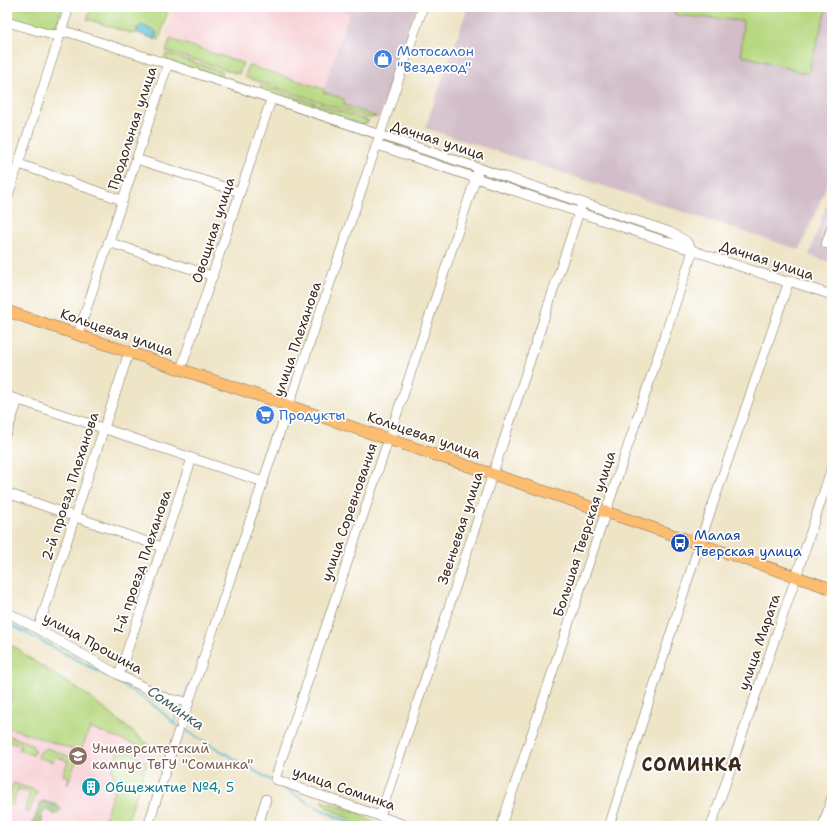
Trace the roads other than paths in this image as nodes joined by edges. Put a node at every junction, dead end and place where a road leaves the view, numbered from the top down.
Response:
1 (69, 7) edge
2 (423, 7) edge
3 (7, 22) edge
4 (60, 34) junction
5 (168, 64) junction
6 (271, 100) junction
7 (380, 135) junction
8 (377, 145) junction
9 (136, 159) junction
10 (19, 164) junction
11 (479, 168) junction
12 (476, 178) junction
13 (240, 192) junction
14 (7, 199) edge
15 (122, 200) junction
16 (580, 208) junction
17 (832, 227) edge
18 (108, 242) junction
19 (826, 244) edge
20 (693, 251) junction
21 (213, 276) junction
22 (790, 281) junction
23 (832, 295) edge
24 (7, 311) edge
25 (78, 334) junction
26 (129, 352) junction
27 (182, 369) junction
28 (7, 396) edge
29 (18, 400) junction
30 (289, 405) junction
31 (104, 428) junction
32 (7, 432) edge
33 (389, 439) junction
34 (192, 458) junction
35 (832, 467) edge
36 (492, 474) junction
37 (263, 482) junction
38 (7, 493) edge
39 (606, 512) junction
40 (75, 517) junction
41 (700, 544) junction
42 (162, 547) junction
43 (796, 577) junction
44 (832, 589) edge
45 (7, 612) edge
46 (38, 629) junction
47 (119, 675) junction
48 (189, 703) junction
49 (276, 774) joint
50 (832, 797) edge
51 (266, 799) dead end
52 (380, 816) junction
53 (148, 826) edge
54 (258, 826) edge
55 (408, 826) edge
56 (501, 826) edge
57 (609, 826) edge
58 (710, 826) edge
59 (822, 826) edge

1 - 4 street
2 - 7 street, улица Плеханова
3 - 4 street, Дачная улица
4 - 5 street, Дачная улица
4 - 10 street
5 - 6 street, Дачная улица
5 - 9 street, Продольная улица
6 - 7 street, Дачная улица
6 - 13 street, Овощная улица
7 - 8 street, улица Плеханова
7 - 11 street, Дачная улица
8 - 12 street, Дачная улица
8 - 30 street, улица Плеханова
9 - 13 street
9 - 15 street, Продольная улица
10 - 14 street
10 - 15 street, Продольная улица
11 - 12 street, улица Соревнования
11 - 16 street, Дачная улица
12 - 16 street, Дачная улица
12 - 33 street, улица Соревнования
13 - 21 street, Овощная улица
15 - 18 street, Продольная улица
16 - 20 street, Дачная улица
16 - 36 street, Звеньевая улица
17 - 19 street
18 - 21 street
18 - 25 street, Продольная улица
20 - 22 street, Дачная улица
20 - 39 street, Большая Тверская улица
21 - 27 street, Овощная улица
22 - 23 street, Дачная улица
22 - 41 street
24 - 25 main road, Кольцевая улица
25 - 26 main road, Кольцевая улица
26 - 27 main road, Кольцевая улица
26 - 31 street, 2-й проезд Плеханова
27 - 30 main road, Кольцевая улица
28 - 29 street
29 - 31 street
29 - 32 street
30 - 33 main road, Кольцевая улица
30 - 37 street, улица Плеханова
31 - 34 street
31 - 40 street, 2-й проезд Плеханова
33 - 36 main road, Кольцевая улица
33 - 49 street, улица Соревнования
34 - 37 street
34 - 42 street, 1-й проезд Плеханова
35 - 43 street, улица Марата
36 - 39 main road, Кольцевая улица
36 - 52 street, Звеньевая улица
37 - 48 street, улица Плеханова
38 - 40 street
39 - 41 main road, Кольцевая улица
39 - 56 street, Большая Тверская улица
40 - 42 street
40 - 46 street, 2-й проезд Плеханова
41 - 43 main road, Кольцевая улица
41 - 57 street
42 - 47 street, 1-й проезд Плеханова
43 - 44 main road, Кольцевая улица
43 - 58 street, улица Марата
45 - 46 street, улица Прошина
46 - 47 street, улица Прошина
47 - 48 street, улица Прошина
48 - 53 street, улица Плеханова
49 - 52 street, улица Соминка
50 - 59 street
51 - 54 street
52 - 55 street, улица Соминка

